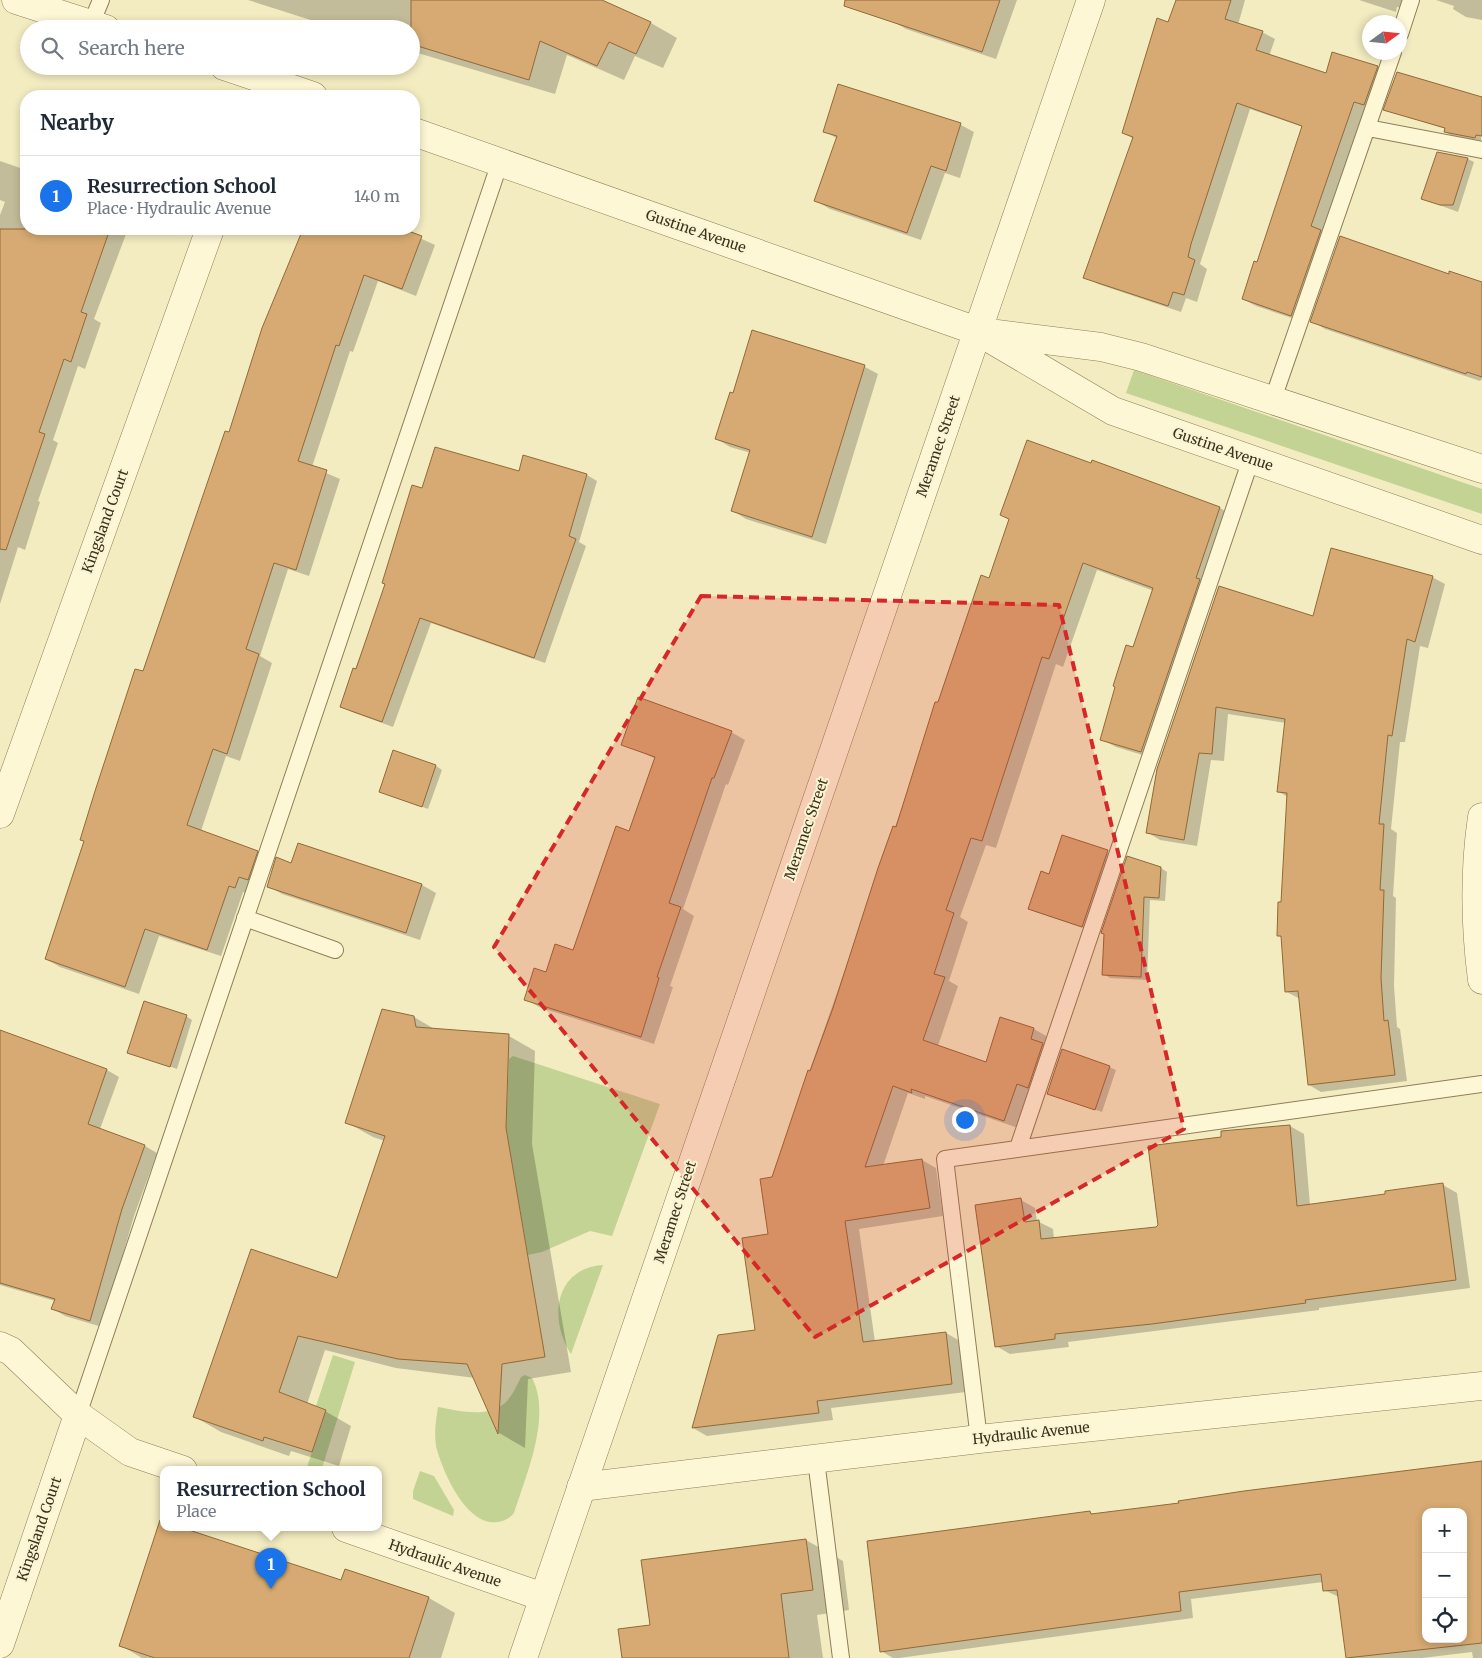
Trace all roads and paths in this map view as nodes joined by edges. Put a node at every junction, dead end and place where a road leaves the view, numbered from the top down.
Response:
1 (16, 0) edge
2 (1091, 0) edge
3 (1411, 0) edge
4 (1406, 15) edge
5 (99, 18) edge
6 (1390, 60) edge
7 (239, 75) edge
8 (260, 88) edge
9 (273, 90) edge
10 (1368, 128) junction
11 (420, 134) edge
12 (1482, 150) edge
13 (500, 162) junction
14 (208, 235) edge
15 (977, 331) junction
16 (1272, 399) junction
17 (1251, 459) junction
18 (1482, 469) edge
19 (1482, 540) edge
20 (0, 814) edge
21 (1482, 817) edge
22 (1480, 848) edge
23 (245, 918) junction
24 (335, 950) dead end
25 (1482, 980) edge
26 (1482, 1084) edge
27 (1018, 1148) junction
28 (0, 1346) edge
29 (1482, 1386) edge
30 (78, 1415) junction
31 (979, 1439) junction
32 (816, 1460) junction
33 (171, 1466) edge
34 (581, 1487) junction
35 (355, 1531) edge
36 (544, 1597) junction
37 (0, 1644) edge
38 (523, 1658) edge
39 (841, 1658) edge

1 - 5 street
2 - 15 street, Meramec Street
3 - 4 lane
6 - 10 lane
7 - 8 street
8 - 9 street
10 - 12 lane
10 - 16 lane
11 - 13 street, Gustine Avenue
13 - 15 street, Gustine Avenue
13 - 23 lane
14 - 20 street, Kingsland Court
15 - 16 street, Gustine Avenue
15 - 17 street, Gustine Avenue
15 - 34 street, Meramec Street
16 - 18 street, Gustine Avenue
17 - 19 street, Gustine Avenue
17 - 27 lane
21 - 22 street
22 - 25 street
23 - 24 lane
23 - 30 lane
26 - 27 lane
27 - 31 lane
28 - 30 street
29 - 31 street, Hydraulic Avenue
30 - 33 street
30 - 37 street, Kingsland Court
31 - 32 street, Hydraulic Avenue
32 - 34 street, Hydraulic Avenue
32 - 39 lane
34 - 36 street, Meramec Street
35 - 36 street, Hydraulic Avenue
36 - 38 street, Meramec Street

